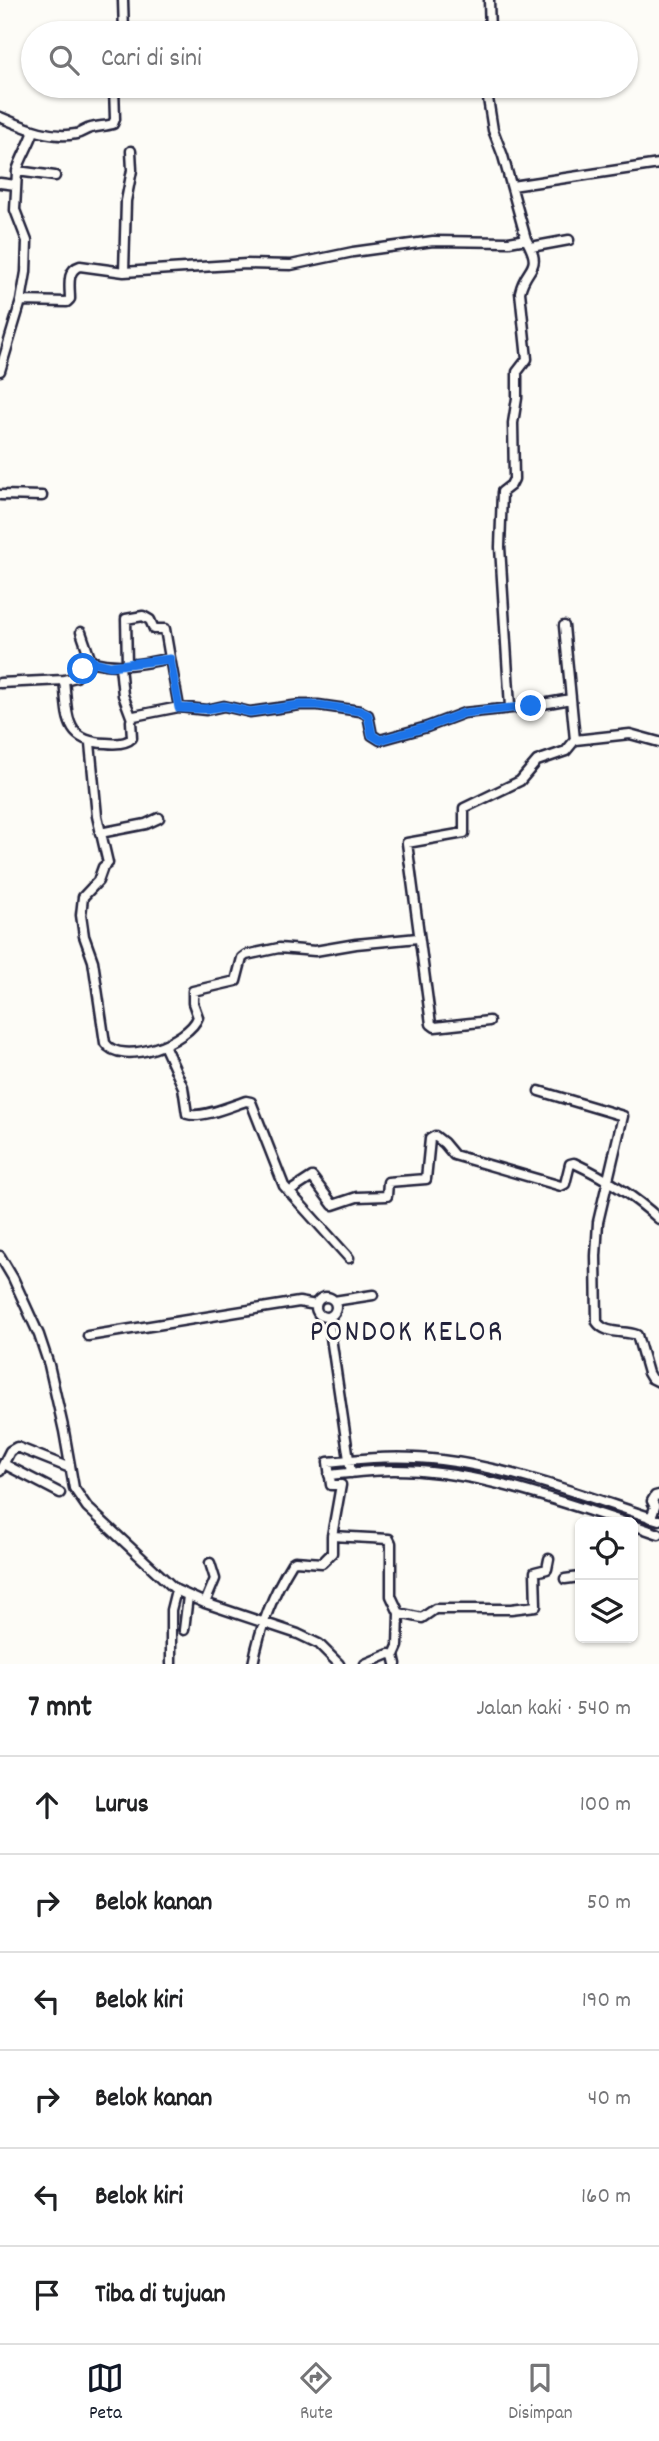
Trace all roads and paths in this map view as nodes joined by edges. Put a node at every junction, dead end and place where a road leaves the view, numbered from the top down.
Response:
1 (123, 0) edge
2 (489, 0) edge
3 (124, 21) edge
4 (490, 21) edge
5 (114, 98) edge
6 (488, 98) edge
7 (0, 117) edge
8 (34, 131) junction
9 (131, 150) dead end
10 (659, 164) edge
11 (18, 171) junction
12 (55, 176) dead end
13 (0, 183) edge
14 (16, 185) junction
15 (512, 186) junction
16 (526, 239) junction
17 (569, 240) dead end
18 (531, 247) junction
19 (124, 272) junction
20 (21, 301) junction
21 (0, 371) edge
22 (0, 495) edge
23 (42, 496) dead end
24 (564, 626) dead end
25 (81, 632) dead end
26 (170, 659) junction
27 (91, 661) junction
28 (123, 665) junction
29 (64, 680) junction
30 (0, 683) edge
31 (571, 699) junction
32 (510, 707) junction
33 (179, 708) junction
34 (132, 719) junction
35 (575, 740) junction
36 (659, 741) edge
37 (90, 743) junction
38 (159, 818) dead end
39 (100, 833) junction
40 (418, 938) junction
41 (489, 1021) dead end
42 (164, 1045) junction
43 (540, 1091) dead end
44 (607, 1178) junction
45 (289, 1192) junction
46 (659, 1219) edge
47 (0, 1256) edge
48 (349, 1258) dead end
49 (373, 1294) dead end
50 (334, 1301) junction
51 (317, 1305) junction
52 (328, 1317) junction
53 (88, 1336) dead end
54 (659, 1382) edge
55 (350, 1460) junction
56 (2, 1467) edge
57 (70, 1468) junction
58 (499, 1470) junction
59 (351, 1473) junction
60 (330, 1475) junction
61 (497, 1483) junction
62 (60, 1493) dead end
63 (659, 1495) edge
64 (597, 1517) edge
65 (655, 1519) edge
66 (638, 1527) edge
67 (659, 1534) edge
68 (332, 1536) junction
69 (550, 1559) dead end
70 (210, 1563) dead end
71 (575, 1578) edge
72 (565, 1579) dead end
73 (176, 1590) junction
74 (188, 1596) junction
75 (205, 1603) junction
76 (399, 1614) junction
77 (262, 1623) junction
78 (184, 1630) dead end
79 (395, 1660) edge
80 (171, 1664) edge
81 (253, 1664) edge
82 (339, 1664) edge
83 (365, 1664) edge

1 - 3 street
2 - 4 street
5 - 8 street
6 - 15 street
7 - 8 street
8 - 11 street
9 - 19 street
10 - 15 street
11 - 12 street
11 - 14 street
13 - 14 street
14 - 20 street
15 - 16 street
16 - 18 street
16 - 19 street
17 - 18 street
18 - 32 street
19 - 20 street
20 - 21 street
22 - 23 street
24 - 31 street
25 - 27 street
26 - 28 street
26 - 28 street
26 - 33 street
27 - 28 street
27 - 29 street
28 - 34 street
29 - 30 street
29 - 37 street
31 - 32 street
31 - 35 street
32 - 33 street
33 - 34 street
34 - 37 street
35 - 36 street
35 - 40 street
37 - 39 street
38 - 39 street
39 - 42 street
40 - 41 street
40 - 42 street
42 - 45 street
43 - 44 street
44 - 45 street
44 - 46 street
44 - 54 street
45 - 48 street
47 - 57 street
49 - 50 street
50 - 51 street
50 - 52 street
51 - 52 street
51 - 53 street
52 - 55 street
55 - 58 street
55 - 59 street
55 - 60 street
56 - 57 street
56 - 62 street
57 - 73 street
58 - 61 street
58 - 65 street
59 - 60 street
59 - 61 street
60 - 68 street
61 - 64 street
63 - 65 street
66 - 67 street
68 - 76 street
68 - 77 street
69 - 76 street
70 - 75 street
71 - 72 street
73 - 74 street
73 - 80 street
74 - 75 street
74 - 78 street
75 - 77 street
76 - 79 street
77 - 81 street
77 - 82 street
79 - 83 street

